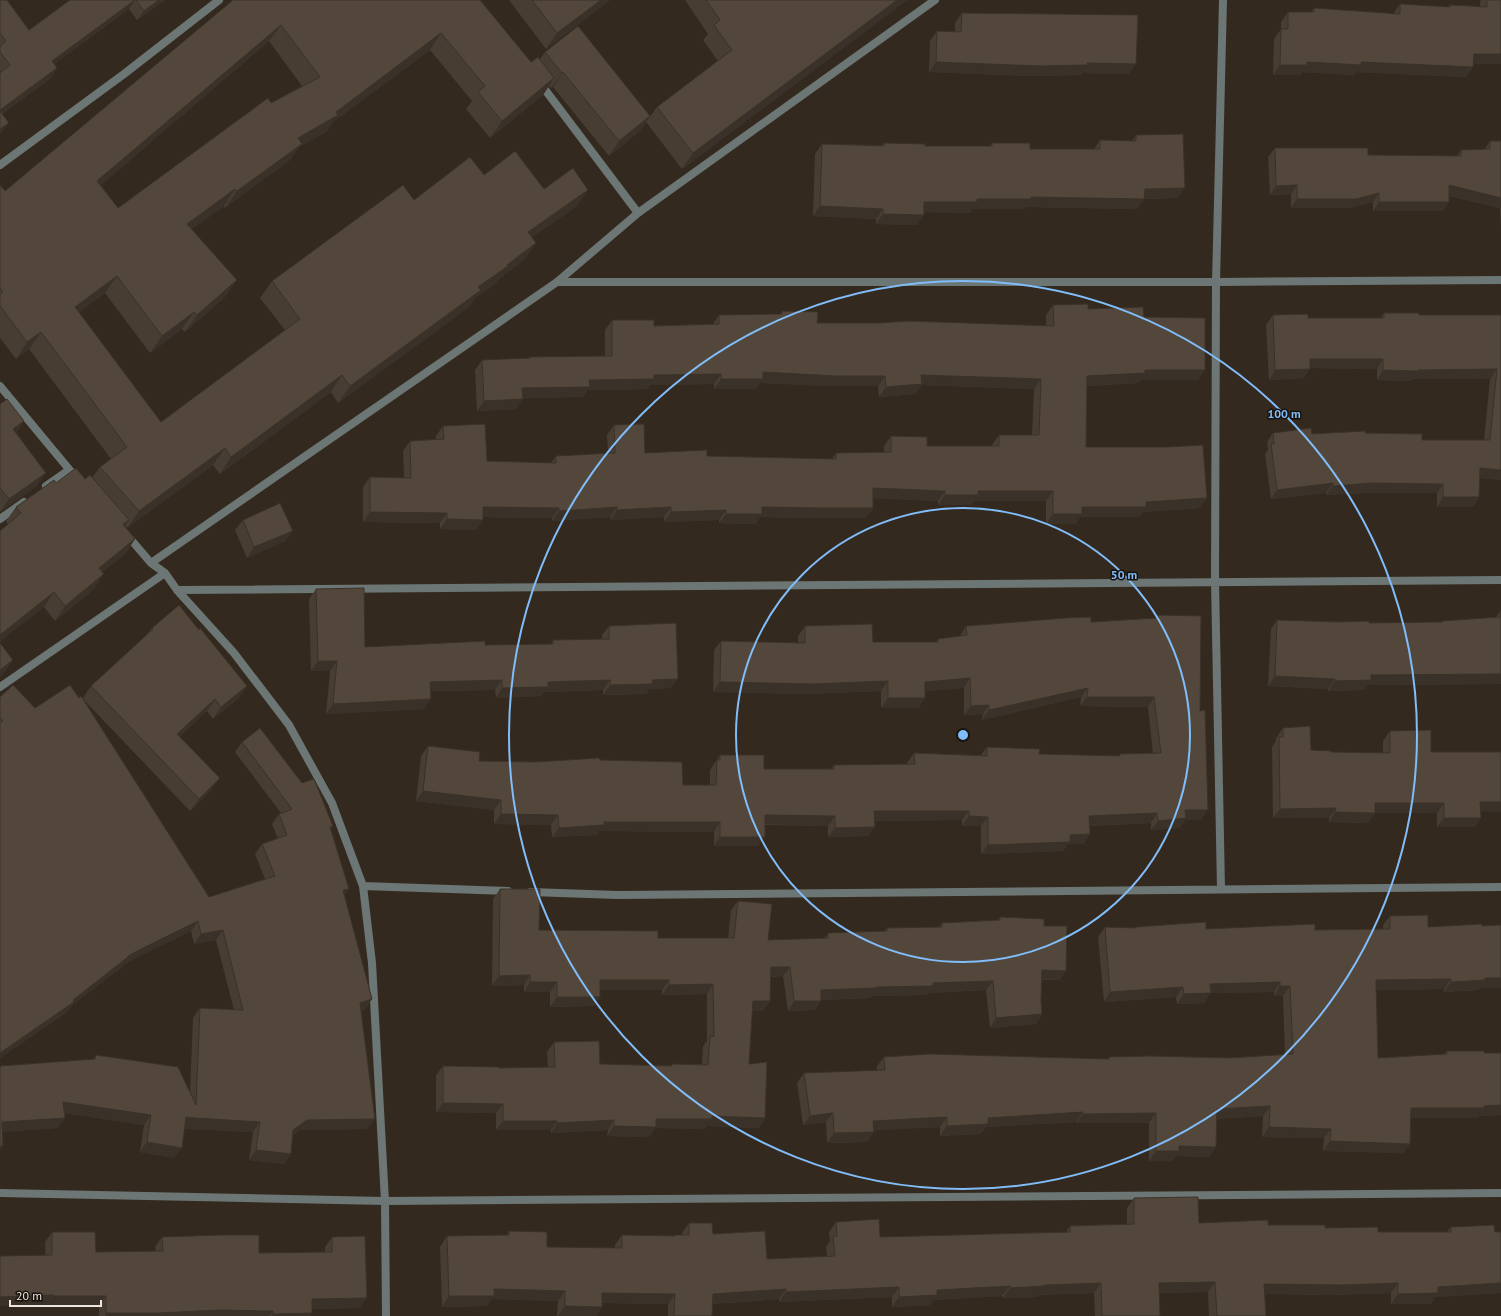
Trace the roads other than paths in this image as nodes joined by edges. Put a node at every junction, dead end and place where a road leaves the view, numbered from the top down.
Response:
1 (218, 0) edge
2 (935, 0) edge
3 (1223, 0) edge
4 (535, 75) edge
5 (0, 165) edge
6 (638, 213) junction
7 (1501, 280) edge
8 (557, 282) junction
9 (1216, 282) junction
10 (0, 386) edge
11 (69, 470) junction
12 (84, 487) edge
13 (0, 519) edge
14 (120, 528) edge
15 (152, 563) junction
16 (165, 573) junction
17 (1501, 580) edge
18 (1215, 582) junction
19 (177, 590) junction
20 (0, 687) edge
21 (363, 886) junction
22 (1501, 887) edge
23 (1221, 889) junction
24 (0, 1193) edge
25 (1501, 1193) edge
26 (384, 1201) junction
27 (386, 1316) edge

1 - 5 street
2 - 6 street
3 - 9 street
4 - 6 street
6 - 8 street
7 - 9 street
8 - 9 street
8 - 15 street
9 - 18 street
10 - 11 street
11 - 12 street
11 - 13 street
14 - 15 street
15 - 16 street
16 - 19 street
16 - 20 street
17 - 18 street
18 - 19 street
18 - 23 street
19 - 21 street
21 - 23 street
21 - 26 street
22 - 23 street
24 - 26 street
25 - 26 street
26 - 27 street

